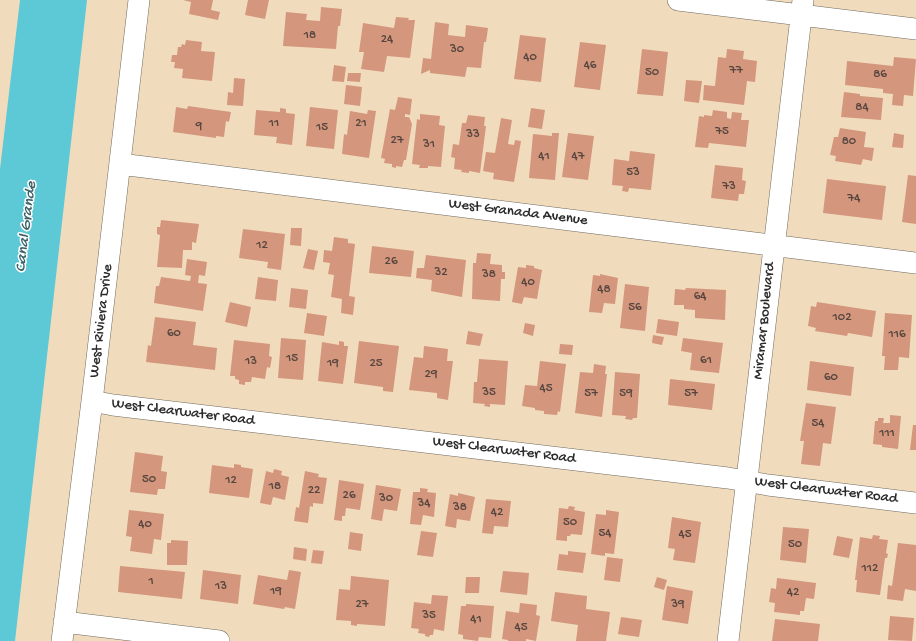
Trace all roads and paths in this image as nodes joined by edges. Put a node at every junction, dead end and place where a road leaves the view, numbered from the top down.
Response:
1 (139, 0) edge
2 (678, 0) edge
3 (802, 7) edge
4 (916, 29) edge
5 (120, 164) junction
6 (774, 245) junction
7 (916, 262) edge
8 (92, 401) junction
9 (747, 481) junction
10 (916, 503) edge
11 (63, 631) edge
12 (219, 641) edge
13 (728, 641) edge

1 - 5 street, West Riviera Drive
2 - 3 street
3 - 4 street
3 - 6 street, Miramar Boulevard
5 - 6 street, West Granada Avenue
5 - 8 street, West Riviera Drive
6 - 7 street, West Granada Avenue
6 - 9 street, Miramar Boulevard
8 - 9 street, West Clearwater Road
8 - 11 street, West Riviera Drive
9 - 10 street, West Clearwater Road
9 - 13 street, Miramar Boulevard
11 - 12 street

